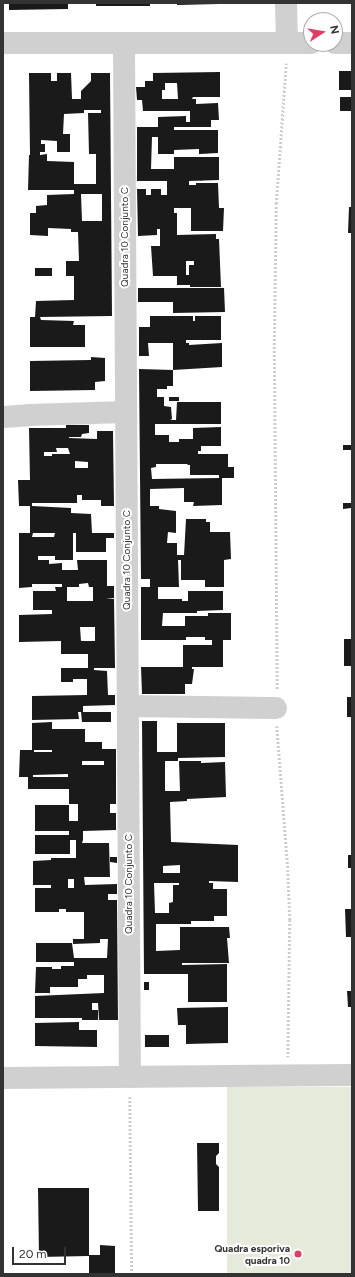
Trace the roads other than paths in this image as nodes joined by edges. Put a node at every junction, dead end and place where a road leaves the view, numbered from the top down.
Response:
1 (286, 3) edge
2 (3, 43) edge
3 (287, 43) junction
4 (303, 43) edge
5 (124, 44) junction
6 (126, 412) junction
7 (3, 417) edge
8 (128, 706) junction
9 (276, 708) road end
10 (352, 1075) edge
11 (130, 1077) junction
12 (3, 1078) edge

1 - 3 street
2 - 5 street
3 - 4 street
3 - 5 street
5 - 6 street, Quadra 10 Conjunto C
6 - 7 street
6 - 8 street, Quadra 10 Conjunto C
8 - 9 street
8 - 11 street, Quadra 10 Conjunto C
10 - 11 street
11 - 12 street

